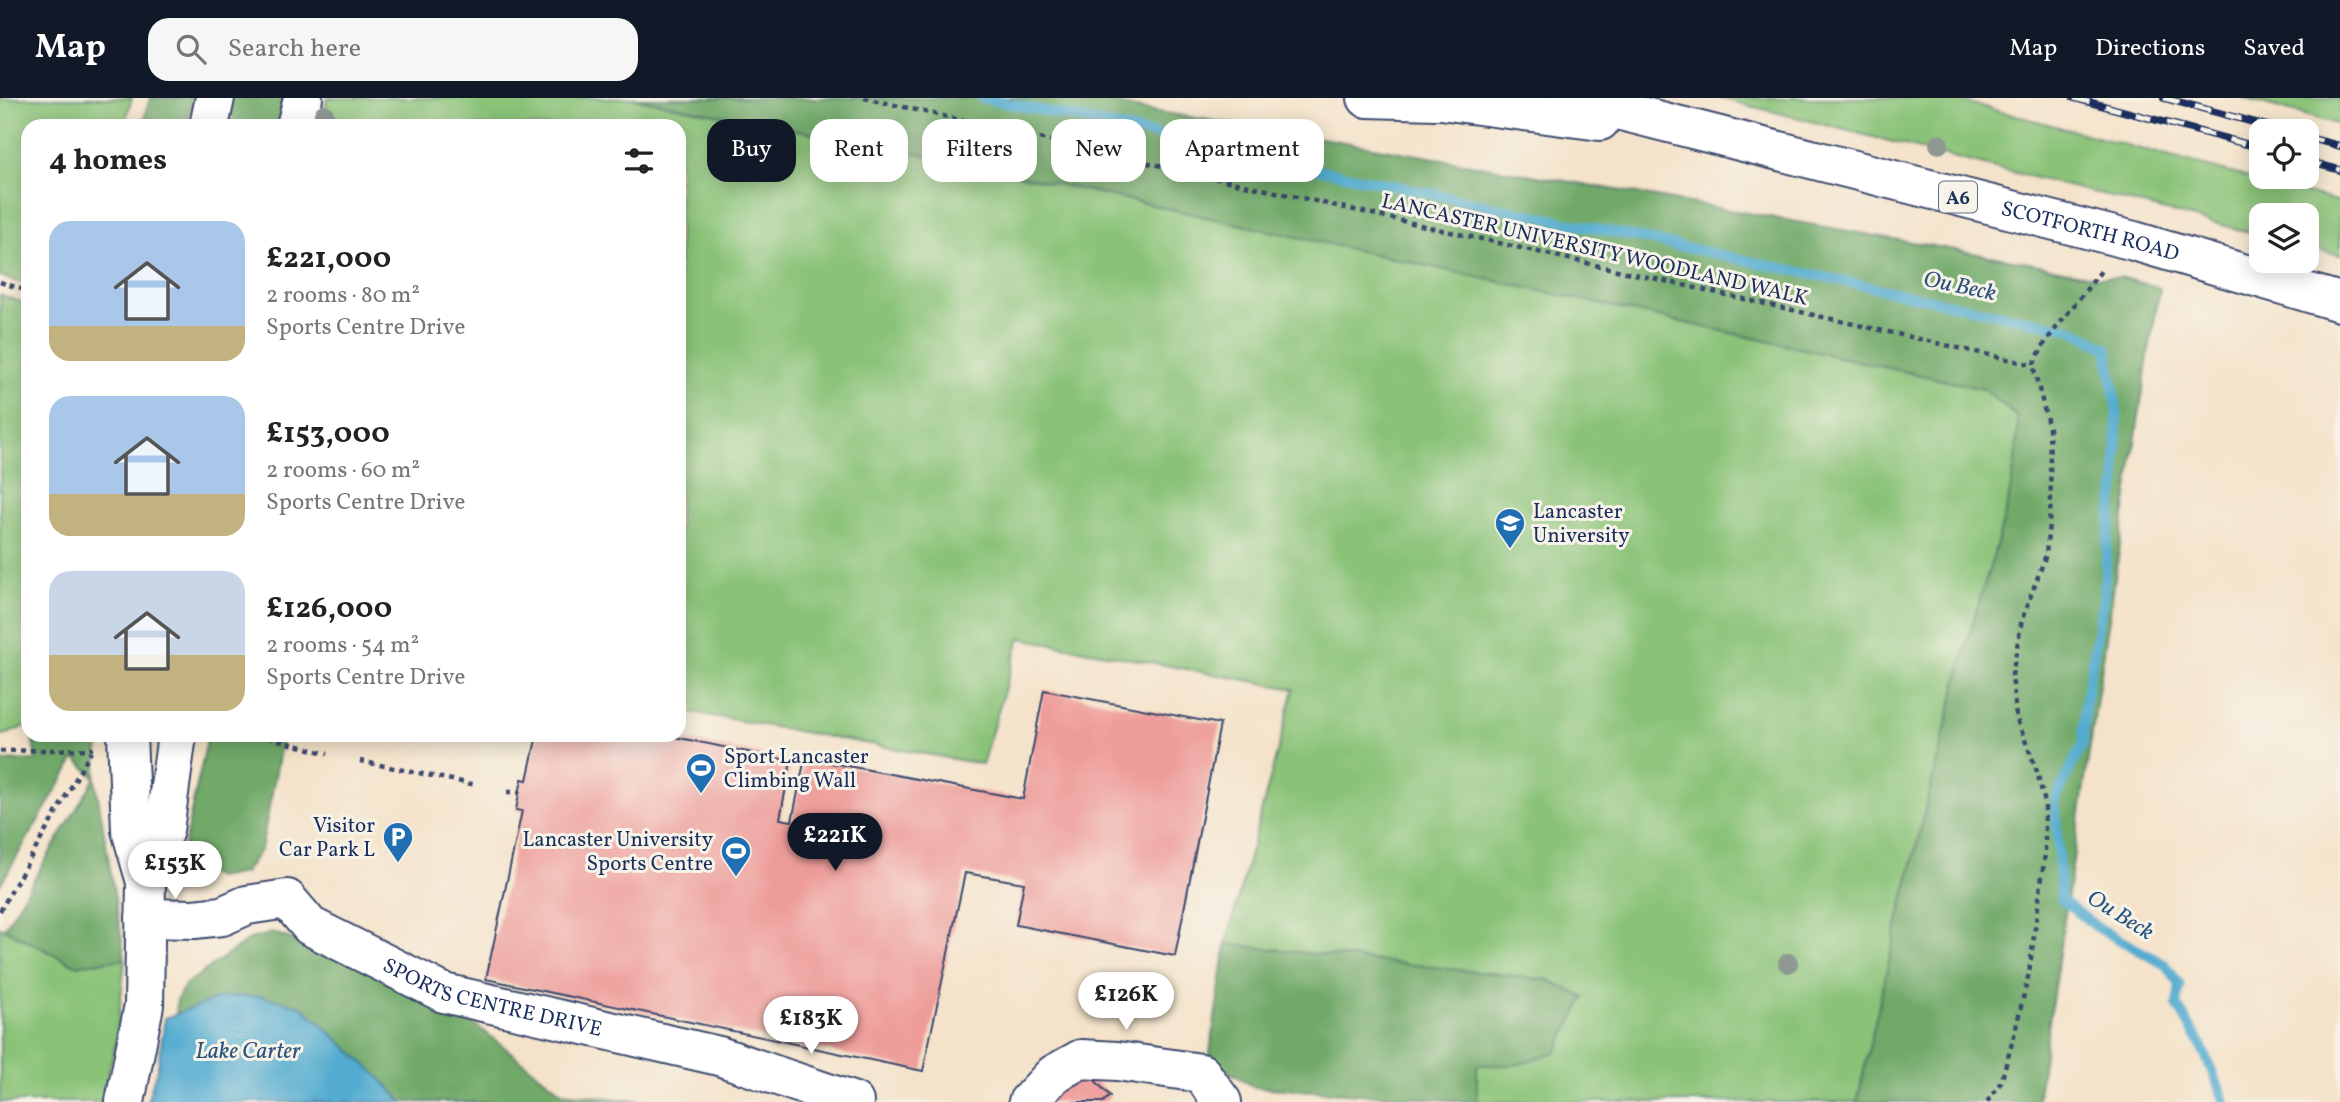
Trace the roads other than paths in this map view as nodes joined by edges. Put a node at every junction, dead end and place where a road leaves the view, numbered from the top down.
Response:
1 (215, 98) edge
2 (303, 98) edge
3 (1367, 98) edge
4 (1570, 98) edge
5 (1431, 99) edge
6 (210, 119) edge
7 (298, 119) edge
8 (1717, 136) junction
9 (2340, 302) edge
10 (110, 742) edge
11 (176, 742) edge
12 (146, 900) junction
13 (125, 1102) edge
14 (854, 1102) edge
15 (1028, 1102) edge
16 (1222, 1102) edge

1 - 6 street
2 - 7 street
3 - 5 street, SCOTFORTH ROAD
4 - 8 street, SCOTFORTH ROAD / A6
5 - 8 street, SCOTFORTH ROAD / A6
8 - 9 street, SCOTFORTH ROAD / A6
10 - 12 street
11 - 12 street
12 - 13 street
12 - 14 street, SPORTS CENTRE DRIVE
15 - 16 street

